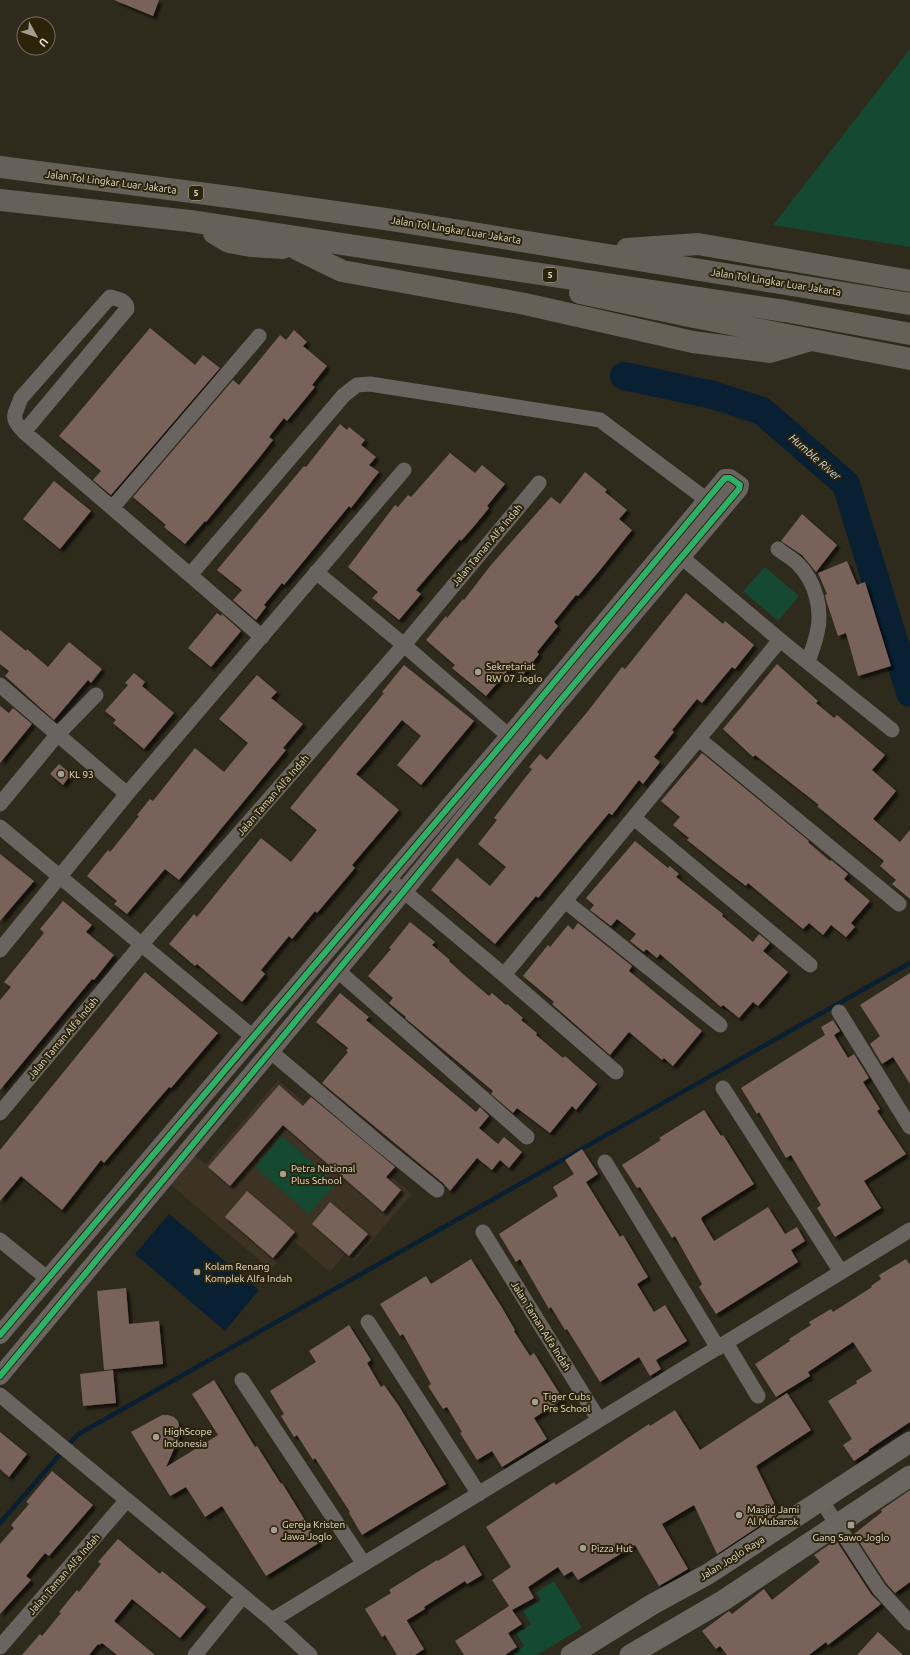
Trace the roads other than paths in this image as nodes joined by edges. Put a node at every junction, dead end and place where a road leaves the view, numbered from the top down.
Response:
1 (0, 167) edge
2 (0, 200) edge
3 (190, 220) junction
4 (590, 252) junction
5 (910, 280) edge
6 (910, 304) edge
7 (910, 334) edge
8 (259, 336) dead end
9 (910, 359) edge
10 (24, 432) junction
11 (404, 470) dead end
12 (539, 483) dead end
13 (707, 500) junction
14 (112, 508) junction
15 (778, 549) dead end
16 (674, 552) junction
17 (316, 572) junction
18 (190, 575) junction
19 (262, 637) junction
20 (780, 640) junction
21 (404, 645) junction
22 (808, 662) junction
23 (0, 685) edge
24 (96, 695) dead end
25 (892, 730) dead end
26 (57, 735) junction
27 (509, 736) junction
28 (699, 739) junction
29 (127, 794) junction
30 (0, 804) edge
31 (634, 818) junction
32 (0, 827) edge
33 (60, 877) junction
34 (388, 878) junction
35 (404, 891) junction
36 (565, 901) junction
37 (899, 904) dead end
38 (141, 945) junction
39 (0, 950) edge
40 (810, 964) dead end
41 (337, 970) junction
42 (504, 975) junction
43 (839, 1012) dead end
44 (720, 1025) dead end
45 (254, 1037) junction
46 (270, 1051) junction
47 (616, 1072) dead end
48 (723, 1088) dead end
49 (0, 1113) edge
50 (910, 1126) edge
51 (527, 1137) dead end
52 (605, 1162) dead end
53 (437, 1190) dead end
54 (910, 1230) edge
55 (483, 1232) dead end
56 (0, 1240) edge
57 (841, 1272) junction
58 (48, 1280) junction
59 (368, 1322) dead end
60 (0, 1336) edge
61 (722, 1345) junction
62 (0, 1376) edge
63 (242, 1380) dead end
64 (0, 1395) edge
65 (758, 1396) dead end
66 (600, 1420) junction
67 (910, 1442) edge
68 (910, 1476) edge
69 (479, 1494) junction
70 (127, 1500) junction
71 (821, 1500) junction
72 (837, 1524) junction
73 (364, 1564) junction
74 (708, 1574) junction
75 (243, 1596) junction
76 (724, 1600) junction
77 (272, 1620) junction
78 (910, 1623) edge
79 (0, 1648) edge
80 (195, 1655) edge
81 (310, 1655) edge
82 (570, 1655) edge
83 (630, 1655) edge

1 - 4 highway, Jalan Tol Lingkar Luar Jakarta / 5
2 - 3 highway, 5
3 - 7 highway, 5
3 - 9 highway
4 - 5 highway
4 - 6 highway, Jalan Tol Lingkar Luar Jakarta / 5
8 - 14 street
10 - 10 street
10 - 14 street
11 - 17 street
12 - 21 street, Jalan Taman Alfa Indah
13 - 16 street
13 - 16 street
13 - 18 street
14 - 18 street
15 - 22 street
16 - 20 street
16 - 27 street
16 - 35 street
17 - 19 street
17 - 21 street
18 - 19 street
19 - 29 street
20 - 22 street
20 - 28 street
21 - 27 street
21 - 38 street, Jalan Taman Alfa Indah
22 - 25 street
23 - 26 street
24 - 26 street
26 - 29 street
26 - 30 street
27 - 34 street
28 - 31 street
28 - 37 street
29 - 33 street
31 - 36 street
31 - 40 street
32 - 33 street
33 - 38 street
33 - 39 street
34 - 35 street
34 - 45 street
35 - 41 street
35 - 42 street
36 - 42 street
36 - 44 street
38 - 45 street
38 - 49 street, Jalan Taman Alfa Indah
41 - 46 street
41 - 51 street
42 - 47 street
43 - 50 street
45 - 58 street
46 - 53 street
46 - 62 street
48 - 57 street
52 - 61 street
54 - 57 street
55 - 66 street, Jalan Taman Alfa Indah
56 - 58 street
57 - 61 street
58 - 60 street
59 - 69 street
61 - 65 street
61 - 66 street
63 - 73 street
64 - 70 street
66 - 69 street
67 - 71 main road, Jalan Joglo Raya
68 - 72 main road
69 - 73 street
70 - 75 street
70 - 79 street, Jalan Taman Alfa Indah
71 - 72 street
71 - 74 main road, Jalan Joglo Raya
72 - 76 main road
72 - 78 street
73 - 77 street
74 - 76 main road
74 - 82 main road, Jalan Joglo Raya
75 - 77 street
75 - 80 street
76 - 83 main road
77 - 81 street

